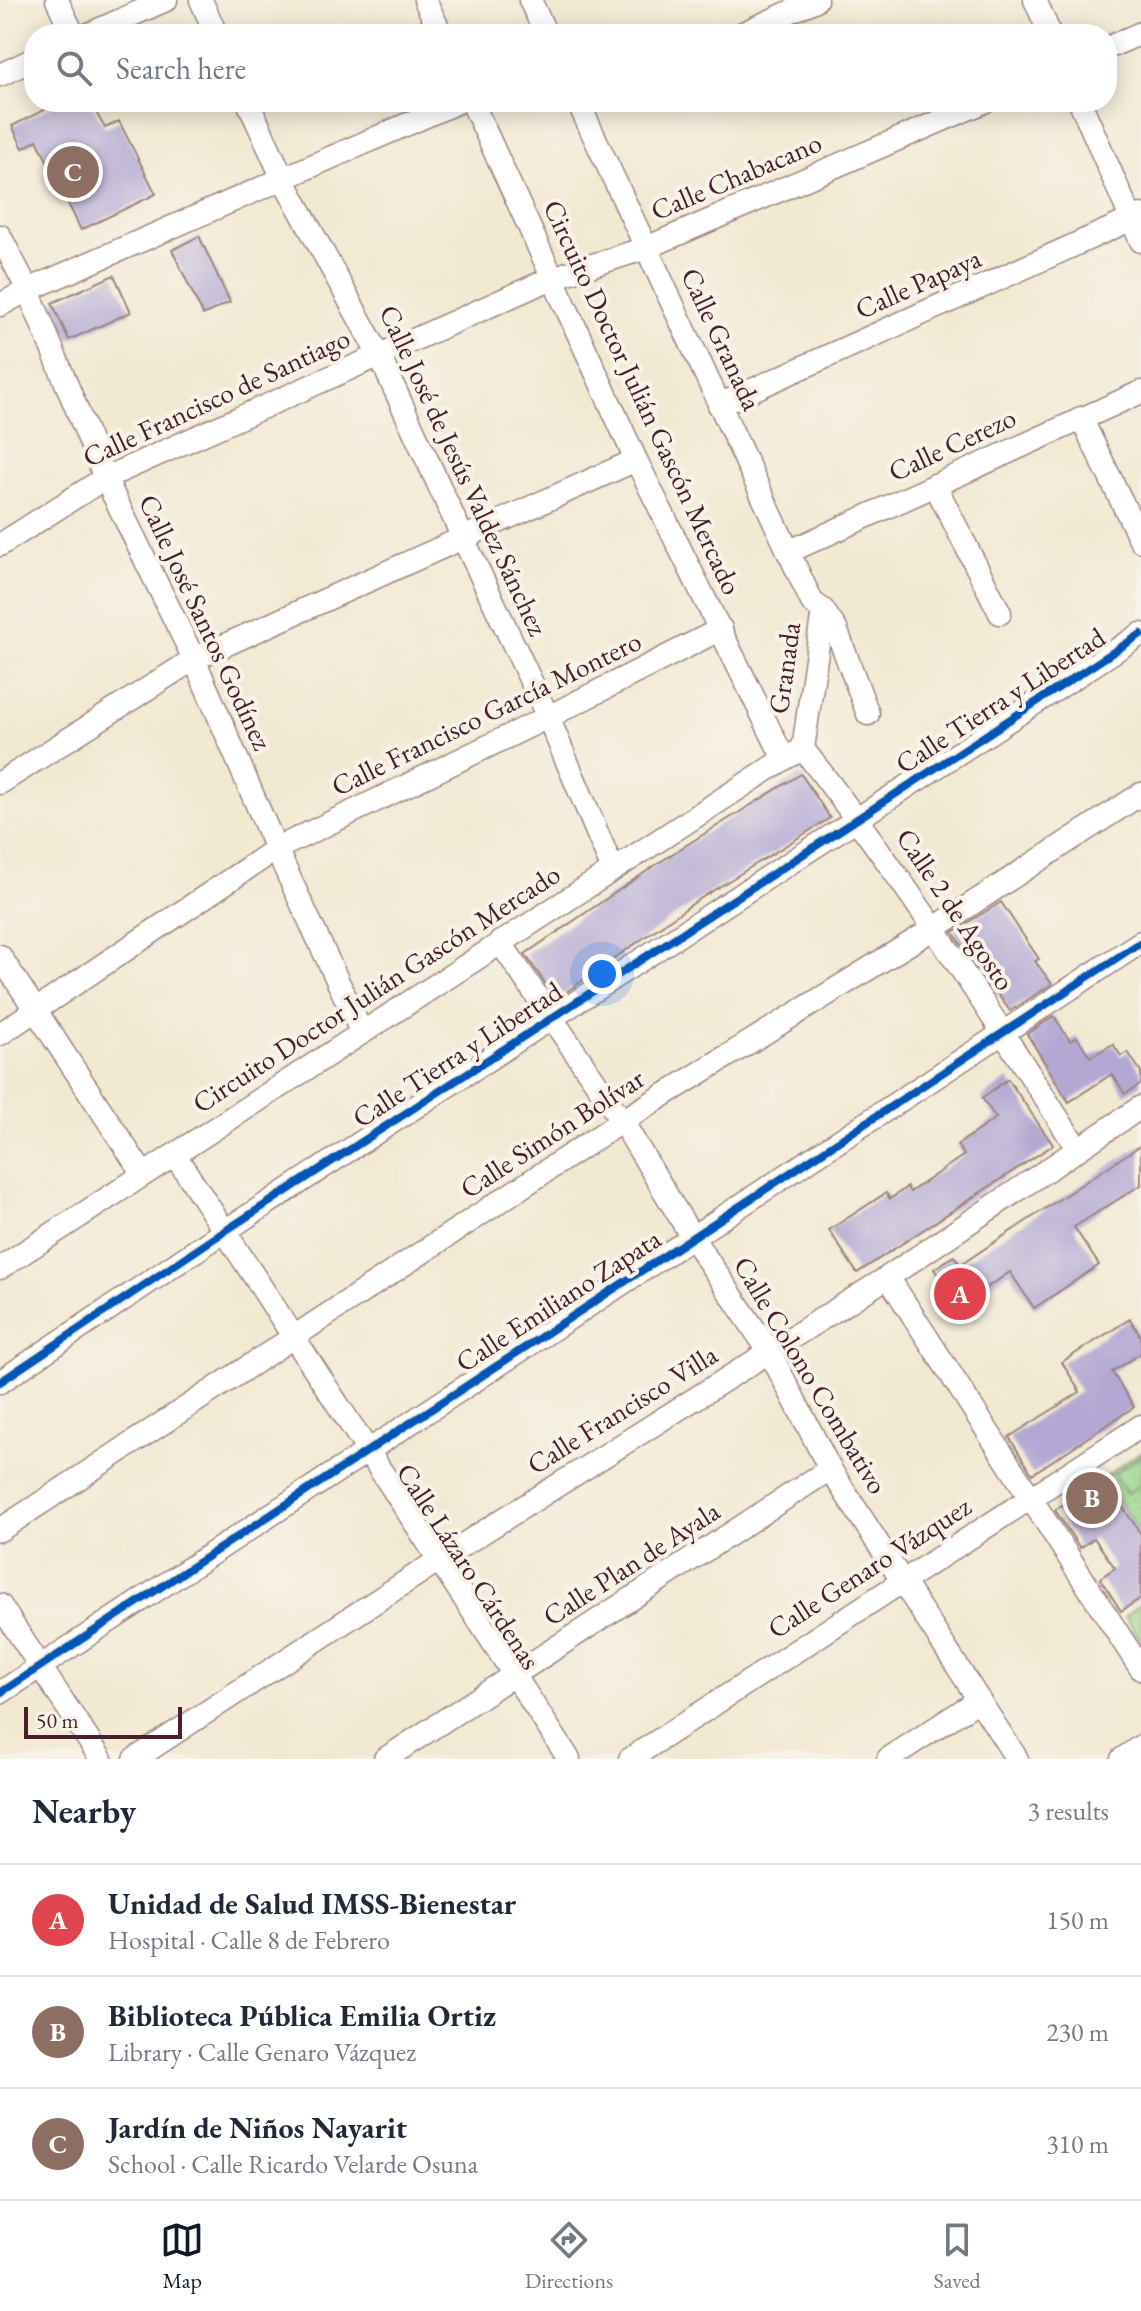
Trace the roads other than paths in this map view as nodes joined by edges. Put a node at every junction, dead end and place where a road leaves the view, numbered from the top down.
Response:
1 (57, 0) edge
2 (166, 0) edge
3 (201, 0) edge
4 (425, 0) edge
5 (530, 0) edge
6 (816, 0) edge
7 (1035, 0) edge
8 (68, 24) edge
9 (112, 24) edge
10 (212, 24) edge
11 (436, 24) edge
12 (541, 24) edge
13 (763, 24) edge
14 (1046, 24) edge
15 (1141, 33) edge
16 (1117, 44) edge
17 (24, 64) edge
18 (0, 75) edge
19 (253, 112) edge
20 (435, 112) edge
21 (477, 112) edge
22 (586, 112) edge
23 (961, 112) edge
24 (1085, 112) edge
25 (283, 179) junction
26 (1136, 217) edge
27 (0, 236) edge
28 (1141, 241) edge
29 (646, 248) junction
30 (552, 278) junction
31 (28, 290) junction
32 (0, 305) edge
33 (379, 355) junction
34 (1141, 392) edge
35 (719, 405) junction
36 (1081, 418) junction
37 (636, 460) junction
38 (105, 478) junction
39 (935, 485) junction
40 (463, 538) junction
41 (1141, 541) edge
42 (0, 545) edge
43 (788, 552) junction
44 (817, 606) junction
45 (1000, 613) dead end
46 (721, 629) junction
47 (1141, 634) edge
48 (194, 659) junction
49 (868, 714) dead end
50 (548, 717) junction
51 (794, 754) junction
52 (0, 783) edge
53 (1141, 794) edge
54 (858, 819) junction
55 (276, 849) junction
56 (613, 870) junction
57 (933, 929) junction
58 (500, 942) junction
59 (1141, 942) edge
60 (0, 956) edge
61 (35, 1012) junction
62 (552, 1018) junction
63 (361, 1031) junction
64 (0, 1034) edge
65 (1004, 1034) junction
66 (1141, 1107) edge
67 (622, 1121) junction
68 (1077, 1148) junction
69 (175, 1155) junction
70 (143, 1174) junction
71 (225, 1231) junction
72 (692, 1237) junction
73 (0, 1268) edge
74 (888, 1277) junction
75 (294, 1338) junction
76 (769, 1351) junction
77 (0, 1382) edge
78 (1141, 1426) edge
79 (368, 1452) junction
80 (830, 1469) junction
81 (1029, 1498) junction
82 (0, 1530) edge
83 (439, 1560) junction
84 (903, 1582) junction
85 (0, 1605) edge
86 (41, 1667) junction
87 (1141, 1669) edge
88 (514, 1675) junction
89 (0, 1693) edge
90 (979, 1700) junction
91 (1141, 1746) edge
92 (101, 1759) edge
93 (135, 1759) edge
94 (385, 1759) edge
95 (569, 1759) edge
96 (630, 1759) edge
97 (888, 1759) edge
98 (1017, 1759) edge
99 (1122, 1759) edge

1 - 8 street
2 - 9 street
3 - 10 street
4 - 11 street
5 - 12 street
6 - 13 street
7 - 14 street
15 - 16 street
17 - 18 street
19 - 25 street, Calle José de Jesús Valdez Sánchez
20 - 25 street
21 - 30 street, Circuito Doctor Julián Gascón Mercado
22 - 29 street, Calle Granada
23 - 29 street, Calle Chabacano
24 - 26 street
25 - 31 street
25 - 33 street, Calle José de Jesús Valdez Sánchez
26 - 28 street
26 - 35 street, Calle Papaya
27 - 31 street, Calle José Santos Godínez
29 - 30 street, Calle Chabacano
29 - 35 street, Calle Granada
30 - 33 street, Calle Francisco de Santiago
30 - 37 street, Circuito Doctor Julián Gascón Mercado
31 - 32 street
31 - 38 street, Calle José Santos Godínez
33 - 38 street, Calle Francisco de Santiago
33 - 40 street, Calle José de Jesús Valdez Sánchez
34 - 36 street, Calle Cerezo
35 - 43 street, Calle Granada
36 - 39 street, Calle Cerezo
36 - 41 street
37 - 40 street
37 - 46 street, Circuito Doctor Julián Gascón Mercado
38 - 42 street, Calle Francisco de Santiago
38 - 48 street, Calle José Santos Godínez
39 - 43 street, Calle Cerezo
39 - 45 street
40 - 48 street
40 - 50 street, Calle José de Jesús Valdez Sánchez
43 - 44 street, Calle Granada
44 - 49 street, Calle Granada
44 - 51 street, Granada
46 - 50 street, Calle Francisco García Montero
46 - 51 street, Circuito Doctor Julián Gascón Mercado
47 - 54 street, Calle Tierra y Libertad
48 - 52 street
48 - 55 street, Calle José Santos Godínez
50 - 55 street, Calle Francisco García Montero
50 - 56 street, Calle José de Jesús Valdez Sánchez
51 - 54 street, Calle 2 de Agosto
51 - 56 street, Circuito Doctor Julián Gascón Mercado
53 - 57 street, Calle Simón Bolívar
54 - 57 street, Calle 2 de Agosto
54 - 62 street, Calle Tierra y Libertad
55 - 61 street, Calle Francisco García Montero
55 - 63 street, Calle José Santos Godínez
56 - 58 street, Circuito Doctor Julián Gascón Mercado
57 - 65 street, Calle 2 de Agosto
57 - 67 street, Calle Simón Bolívar
58 - 62 street, Calle Colono Combativo
58 - 63 street, Circuito Doctor Julián Gascón Mercado
59 - 65 street, Calle Emiliano Zapata
60 - 61 street
61 - 64 street, Calle Francisco García Montero
61 - 70 street
62 - 67 street, Calle Colono Combativo
62 - 71 street, Calle Tierra y Libertad
63 - 69 street, Circuito Doctor Julián Gascón Mercado
65 - 68 street, Calle 2 de Agosto
65 - 72 street, Calle Emiliano Zapata
66 - 68 street, Calle Francisco Villa
67 - 72 street, Calle Colono Combativo
67 - 75 street, Calle Simón Bolívar
68 - 74 street, Calle Francisco Villa
69 - 70 street, Circuito Doctor Julián Gascón Mercado
69 - 71 street, Calle Lázaro Cárdenas
70 - 73 street, Circuito Doctor Julián Gascón Mercado
71 - 75 street, Calle Lázaro Cárdenas
71 - 77 street, Calle Tierra y Libertad
72 - 76 street, Calle Colono Combativo
72 - 79 street, Calle Emiliano Zapata
74 - 76 street, Calle Francisco Villa
74 - 81 street
75 - 79 street, Calle Lázaro Cárdenas
75 - 82 street, Calle Simón Bolívar
76 - 80 street, Calle Colono Combativo
76 - 83 street, Calle Francisco Villa
78 - 81 street, Calle Genaro Vázquez
79 - 83 street, Calle Lázaro Cárdenas
79 - 86 street, Calle Emiliano Zapata
80 - 84 street, Calle Colono Combativo
80 - 88 street, Calle Plan de Ayala
81 - 84 street, Calle Genaro Vázquez
81 - 87 street
83 - 88 street, Calle Lázaro Cárdenas
83 - 93 street, Calle Francisco Villa
84 - 90 street, Calle Colono Combativo
84 - 96 street, Calle Genaro Vázquez
85 - 86 street
86 - 89 street, Calle Emiliano Zapata
86 - 92 street
88 - 94 street, Calle Plan de Ayala
88 - 95 street, Calle Lázaro Cárdenas
90 - 97 street
90 - 98 street, Calle Colono Combativo
91 - 99 street

